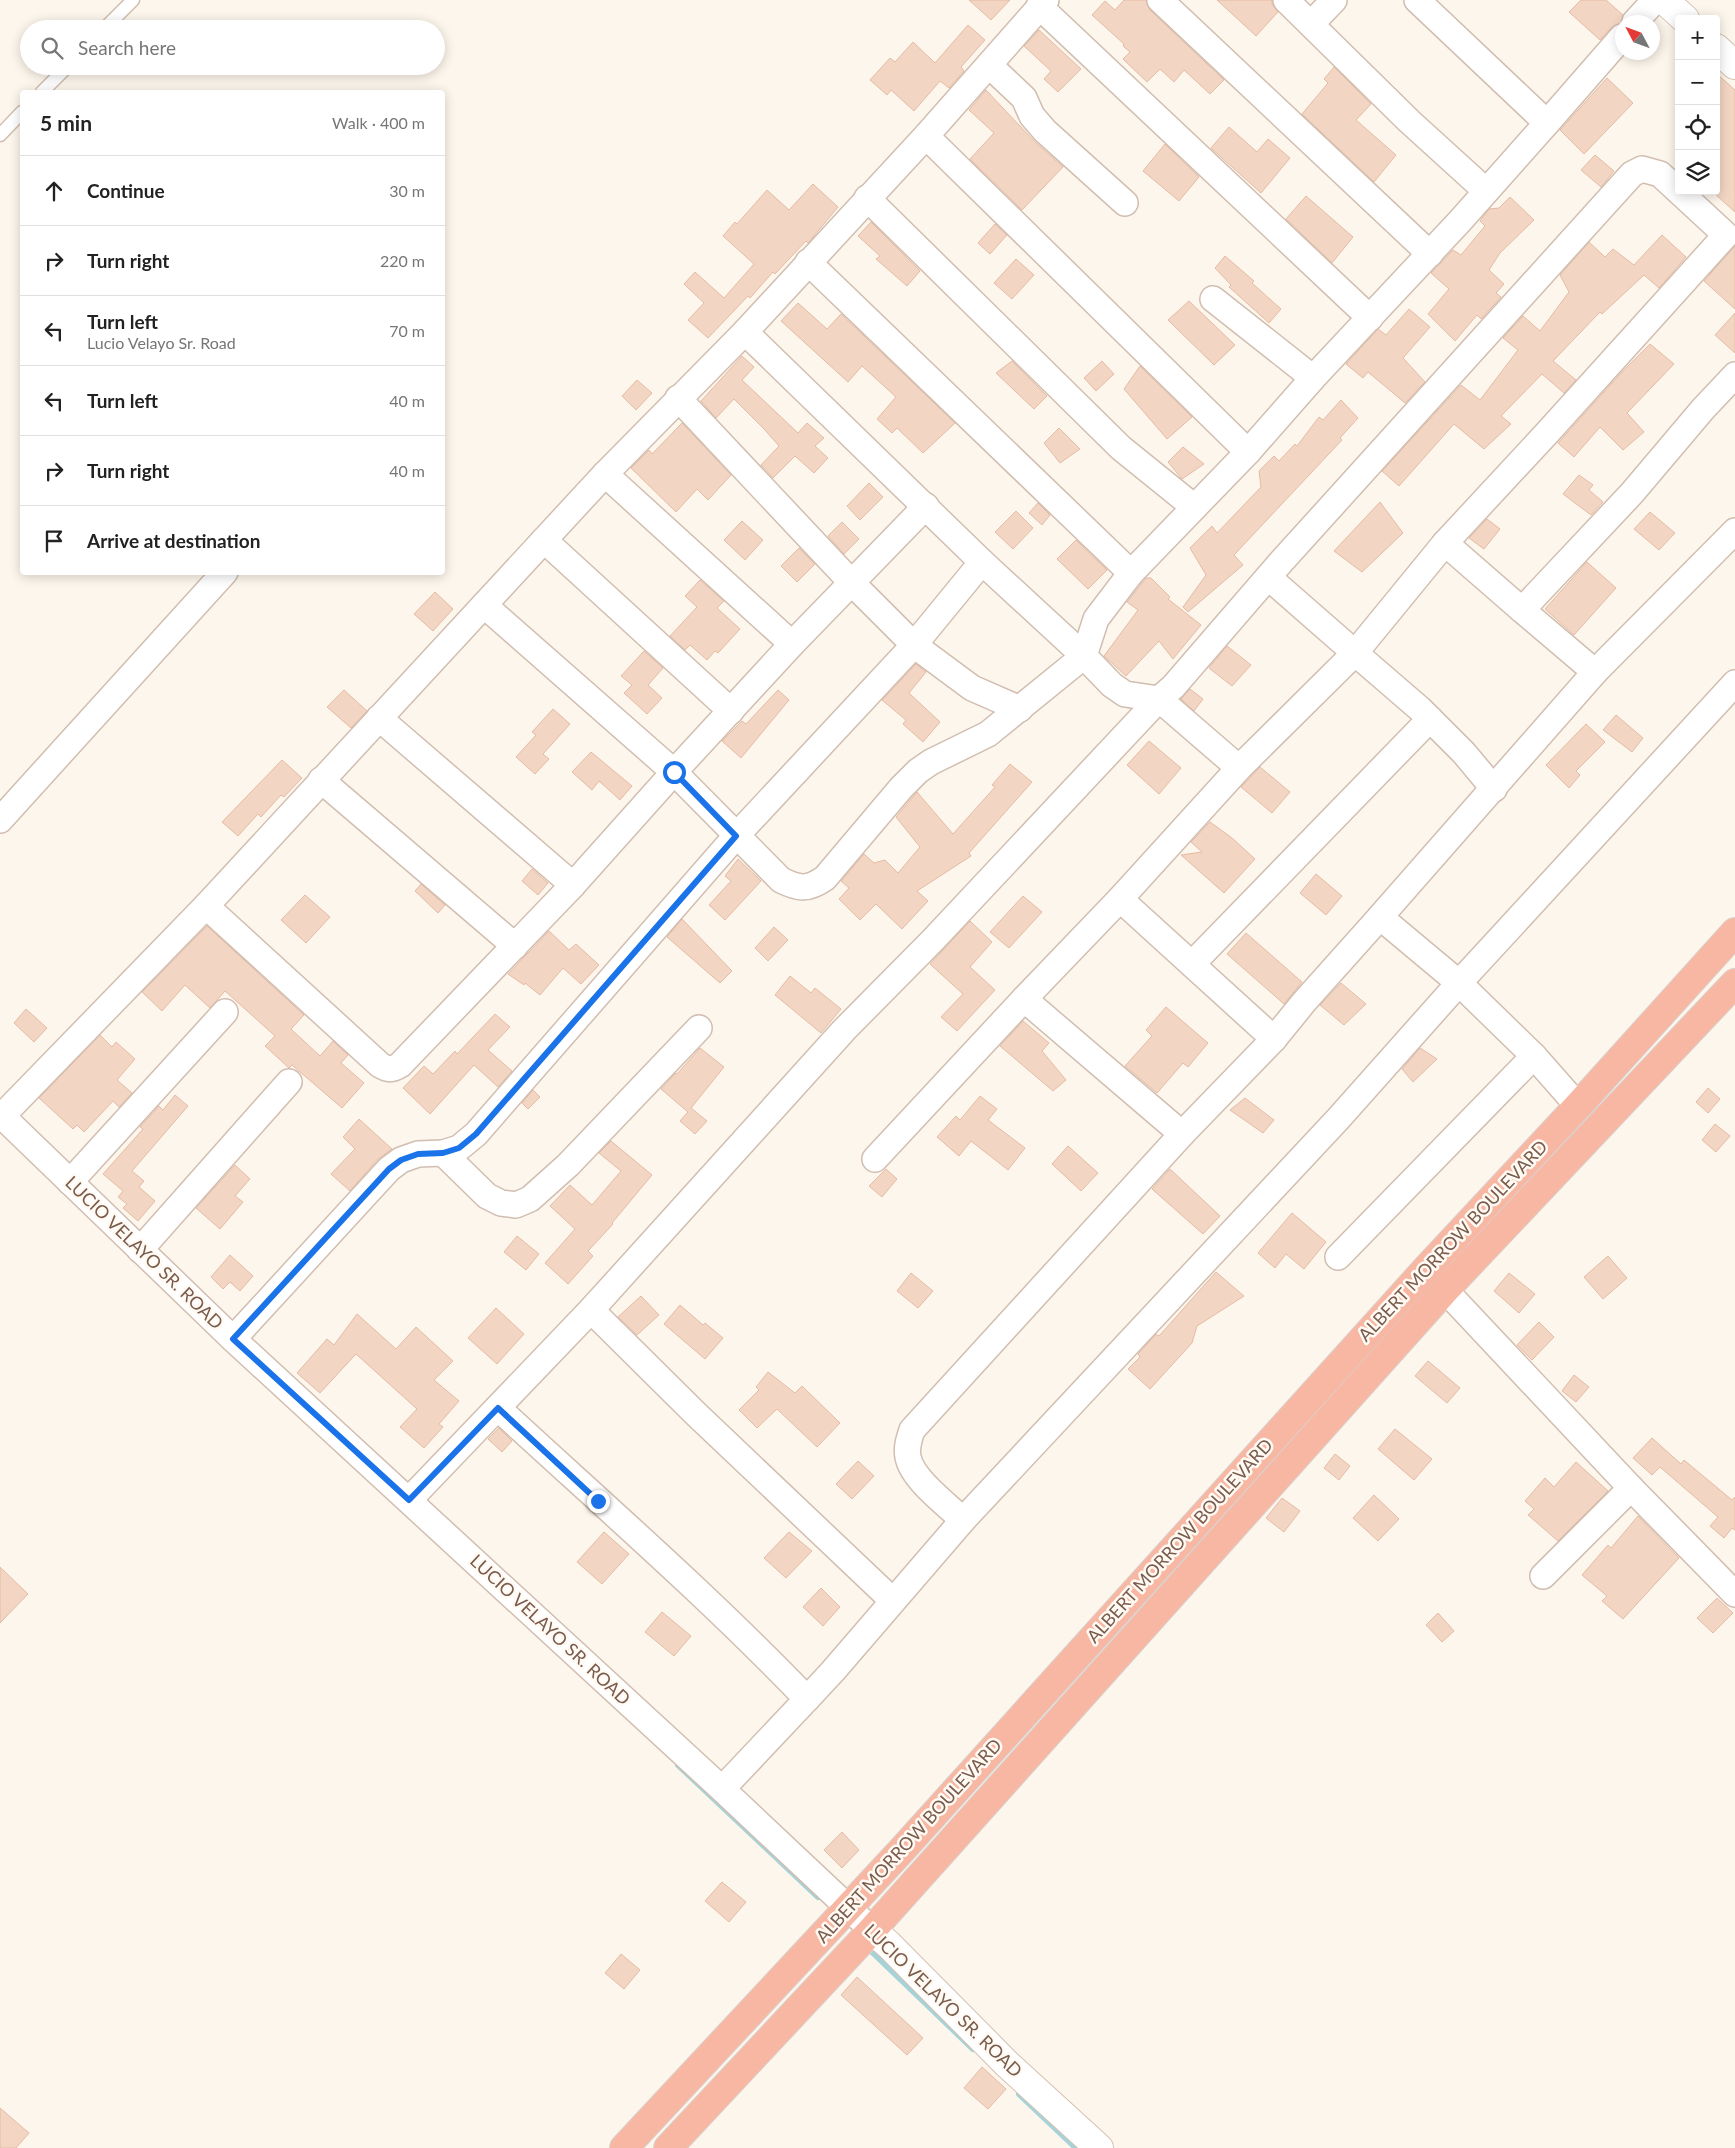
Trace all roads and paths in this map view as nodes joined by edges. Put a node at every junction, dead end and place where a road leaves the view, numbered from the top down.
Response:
1 (133, 0) edge
2 (1160, 0) edge
3 (1286, 0) edge
4 (1334, 0) edge
5 (1416, 0) edge
6 (1655, 0) edge
7 (1664, 0) edge
8 (1042, 3) edge
9 (1641, 15) edge
10 (1680, 15) edge
11 (113, 20) edge
12 (1311, 24) junction
13 (1615, 45) edge
14 (1720, 52) edge
15 (988, 64) junction
16 (1735, 65) edge
17 (59, 75) edge
18 (44, 90) edge
19 (20, 114) edge
20 (1547, 124) junction
21 (0, 135) edge
22 (926, 136) junction
23 (1486, 191) junction
24 (867, 198) junction
25 (1125, 203) dead end
26 (1730, 239) edge
27 (1430, 254) junction
28 (808, 262) junction
29 (1213, 299) dead end
30 (1370, 318) junction
31 (745, 332) junction
32 (1735, 375) edge
33 (1313, 378) junction
34 (678, 398) junction
35 (1248, 452) junction
36 (605, 474) junction
37 (926, 506) junction
38 (1194, 507) junction
39 (1735, 531) edge
40 (544, 540) junction
41 (1445, 543) junction
42 (982, 562) junction
43 (1131, 572) junction
44 (222, 575) edge
45 (1268, 577) junction
46 (852, 584) junction
47 (484, 605) junction
48 (1522, 610) junction
49 (792, 644) junction
50 (914, 645) junction
51 (1354, 653) junction
52 (1084, 656) junction
53 (1595, 672) junction
54 (1735, 683) edge
55 (1158, 699) junction
56 (1020, 709) junction
57 (731, 711) junction
58 (379, 718) junction
59 (1430, 719) junction
60 (1240, 768) junction
61 (674, 772) junction
62 (321, 780) junction
63 (1494, 789) junction
64 (0, 820) edge
65 (736, 836) junction
66 (573, 885) junction
67 (1120, 899) junction
68 (206, 906) junction
69 (1380, 917) junction
70 (1735, 932) edge
71 (515, 946) junction
72 (1192, 964) junction
73 (1459, 983) junction
74 (1735, 983) edge
75 (1024, 999) junction
76 (225, 1012) dead end
77 (700, 1028) dead end
78 (1274, 1039) junction
79 (1534, 1056) junction
80 (289, 1082) dead end
81 (1578, 1106) junction
82 (1, 1115) edge
83 (1182, 1134) junction
84 (443, 1153) junction
85 (875, 1159) dead end
86 (70, 1182) junction
87 (140, 1250) junction
88 (1338, 1257) dead end
89 (1445, 1290) junction
90 (591, 1310) junction
91 (233, 1339) junction
92 (498, 1408) junction
93 (1631, 1488) junction
94 (409, 1500) junction
95 (963, 1520) junction
96 (1543, 1576) dead end
97 (1735, 1594) edge
98 (892, 1600) junction
99 (807, 1699) junction
100 (722, 1789) junction
101 (849, 1908) junction
102 (872, 1930) junction
103 (624, 2148) edge
104 (668, 2148) edge
105 (1100, 2148) edge

1 - 11 lane
2 - 27 street
3 - 12 street
4 - 12 street
5 - 20 street
6 - 9 street
7 - 10 main road
8 - 15 street
8 - 30 street
12 - 23 street
13 - 20 street
14 - 16 main road
15 - 22 street
15 - 25 street
17 - 18 lane
19 - 21 lane
20 - 23 street
22 - 24 street
22 - 35 street
23 - 27 street
24 - 28 street
24 - 38 street
26 - 41 street
26 - 45 street
27 - 30 street
28 - 31 street
28 - 43 street
29 - 33 street
30 - 33 street
31 - 34 street
31 - 37 street
32 - 48 street
33 - 35 street
34 - 36 street
34 - 46 street
35 - 38 street
36 - 40 street
36 - 49 street
37 - 42 street
37 - 46 street
38 - 43 street
39 - 53 street
40 - 47 street
40 - 57 street
41 - 48 street
41 - 51 street
42 - 50 street
42 - 52 street
43 - 52 street
44 - 64 street
45 - 51 street
45 - 55 street
46 - 49 street
46 - 50 street
47 - 58 street
47 - 61 street
48 - 53 street
49 - 57 street
50 - 56 street
50 - 65 street
51 - 59 street
51 - 60 street
52 - 55 street
52 - 56 street
53 - 63 street
54 - 73 street
55 - 60 street
55 - 90 street
56 - 65 street
57 - 61 street
58 - 62 street
58 - 66 street
59 - 63 street
59 - 72 street
60 - 67 street
61 - 65 street
61 - 66 street
62 - 68 street
62 - 71 street
63 - 69 street
65 - 84 street
66 - 71 street
67 - 72 street
67 - 75 street
68 - 71 street
68 - 82 street
69 - 73 street
69 - 78 street
70 - 81 highway, ALBERT MORROW BOULEVARD
72 - 78 street
73 - 79 street
73 - 95 street
74 - 89 highway, ALBERT MORROW BOULEVARD
75 - 83 street
75 - 85 street
76 - 86 street
77 - 84 street
78 - 83 street
79 - 81 street
79 - 88 street
80 - 87 street
81 - 101 highway, ALBERT MORROW BOULEVARD
82 - 86 street, LUCIO VELAYO SR. ROAD
83 - 95 street
84 - 91 street
86 - 87 street, LUCIO VELAYO SR. ROAD
87 - 91 street, LUCIO VELAYO SR. ROAD
89 - 93 street
89 - 102 highway, ALBERT MORROW BOULEVARD
90 - 92 street
90 - 98 street
91 - 94 street, LUCIO VELAYO SR. ROAD
92 - 94 street
92 - 99 street
93 - 96 street
93 - 97 street
94 - 100 street, LUCIO VELAYO SR. ROAD
95 - 98 street
98 - 99 street
99 - 100 street
100 - 101 street, LUCIO VELAYO SR. ROAD
101 - 102 street, LUCIO VELAYO SR. ROAD
101 - 103 highway, ALBERT MORROW BOULEVARD
102 - 104 highway, ALBERT MORROW BOULEVARD
102 - 105 main road, LUCIO VELAYO SR. ROAD

